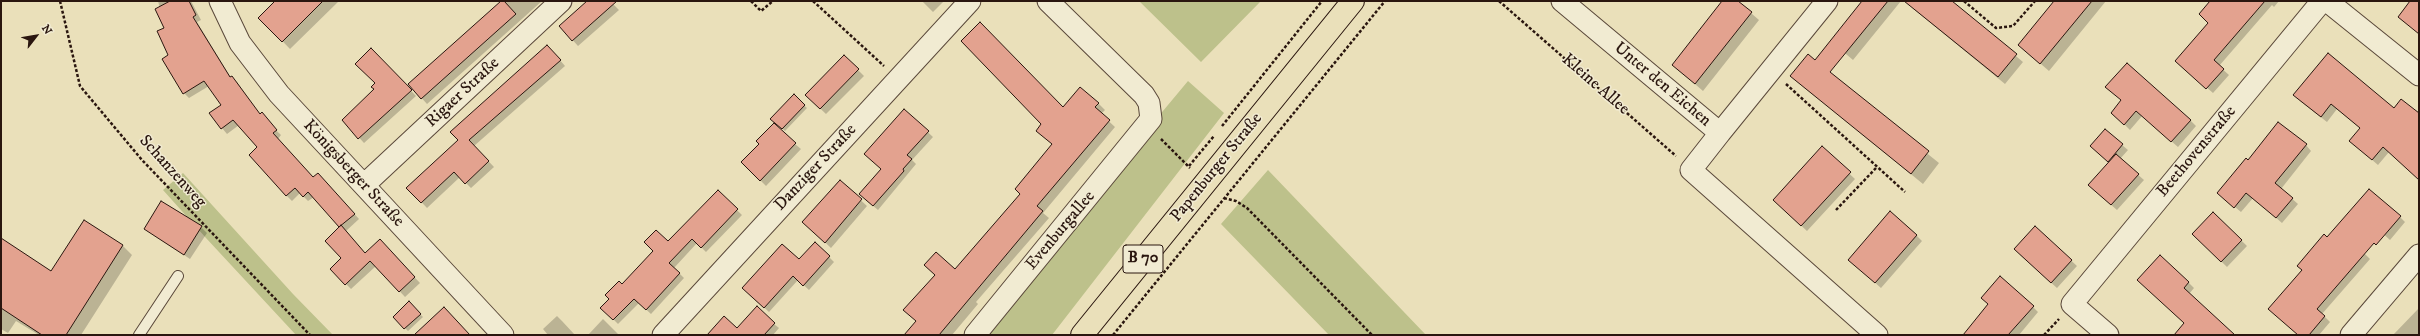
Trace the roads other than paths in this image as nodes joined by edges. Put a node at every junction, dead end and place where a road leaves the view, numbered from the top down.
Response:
1 (220, 1) edge
2 (561, 1) edge
3 (970, 1) edge
4 (1048, 1) edge
5 (1353, 1) edge
6 (1562, 1) edge
7 (1827, 1) edge
8 (2322, 1) edge
9 (2327, 1) edge
10 (2419, 75) edge
11 (1720, 133) junction
12 (364, 185) junction
13 (2419, 255) edge
14 (178, 276) dead end
15 (139, 335) edge
16 (503, 335) edge
17 (663, 335) edge
18 (975, 335) edge
19 (1082, 335) edge
20 (1877, 335) edge
21 (2108, 335) edge
22 (2351, 335) edge

1 - 12 street, Königsberger Straße
2 - 12 street, Rigaer Straße
3 - 17 street, Danziger Straße
4 - 18 street, Evenburgallee
5 - 19 main road, Papenburger Straße / B 70
6 - 11 street, Unter den Eichen
7 - 11 street, Unter den Eichen
8 - 21 street, Beethovenstraße
9 - 10 street
11 - 20 street
12 - 16 street, Königsberger Straße
13 - 22 street
14 - 15 lane

